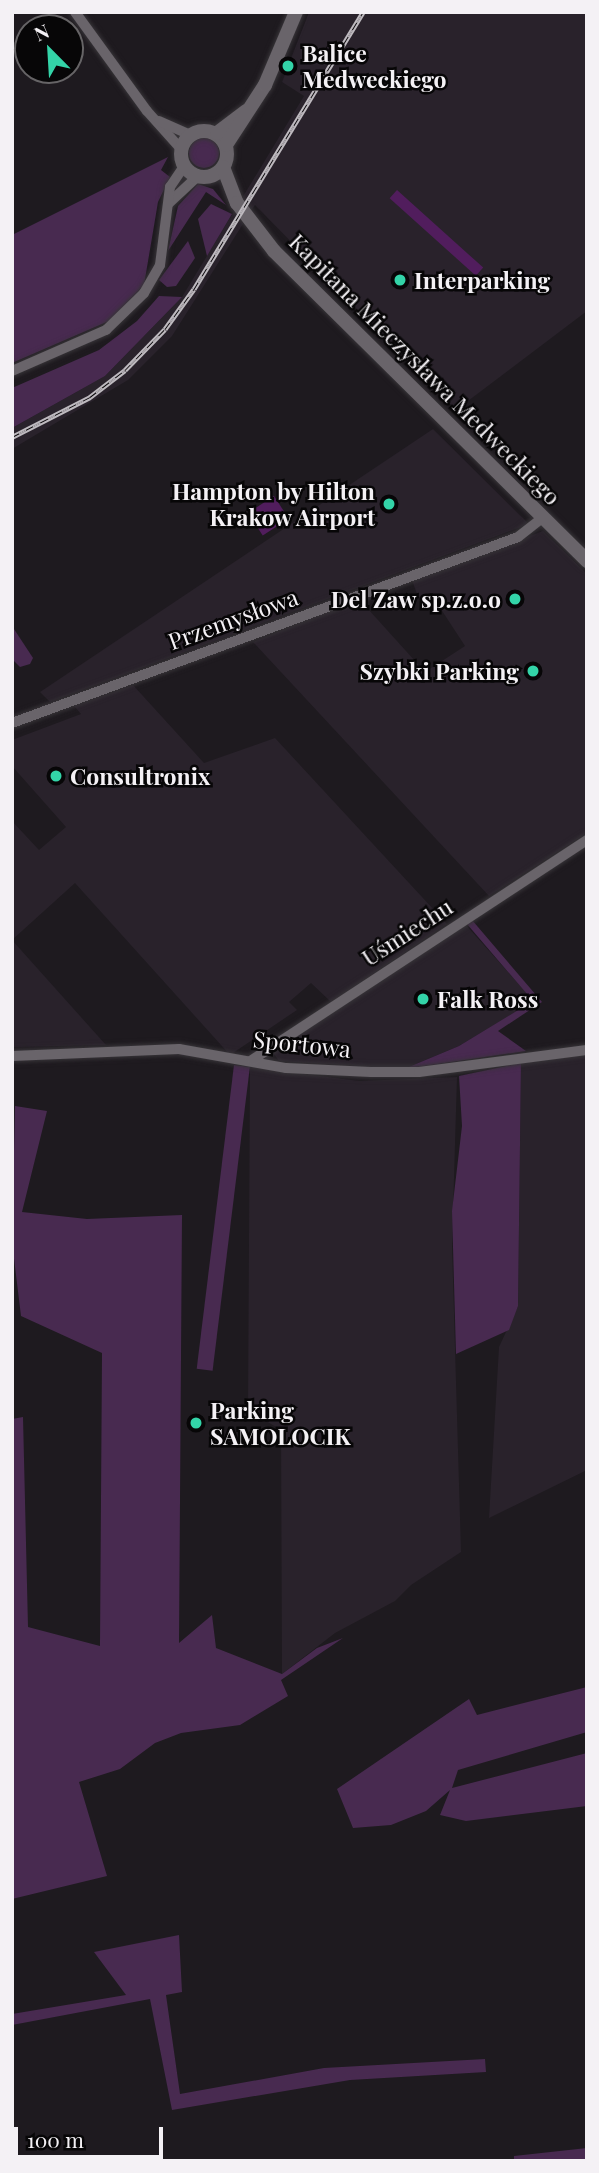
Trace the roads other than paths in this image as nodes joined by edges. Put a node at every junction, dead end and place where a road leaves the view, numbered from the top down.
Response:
1 (75, 12) edge
2 (296, 12) edge
3 (253, 106) junction
4 (156, 120) junction
5 (217, 133) junction
6 (190, 135) junction
7 (226, 145) junction
8 (181, 149) junction
9 (184, 166) junction
10 (223, 167) junction
11 (204, 176) junction
12 (169, 203) junction
13 (237, 203) junction
14 (12, 371) edge
15 (542, 518) junction
16 (587, 561) edge
17 (12, 723) edge
18 (587, 840) edge
19 (587, 1050) edge
20 (12, 1056) edge
21 (251, 1060) junction

1 - 4 street
2 - 3 main road
3 - 5 main road
3 - 7 main road
4 - 6 street
4 - 8 street
5 - 6 main road
5 - 7 main road
6 - 8 main road
7 - 10 main road
8 - 9 main road
9 - 11 main road
9 - 12 street
10 - 11 main road
10 - 13 main road, Kapitana Mieczysława Medweckiego
11 - 12 street
11 - 13 main road, Kapitana Mieczysława Medweckiego
12 - 14 street
13 - 15 main road, Kapitana Mieczysława Medweckiego
15 - 16 main road, Kapitana Mieczysława Medweckiego
15 - 17 street, Przemysłowa
18 - 21 street, Uśmiechu
19 - 21 street, Sportowa
20 - 21 street, Sportowa

